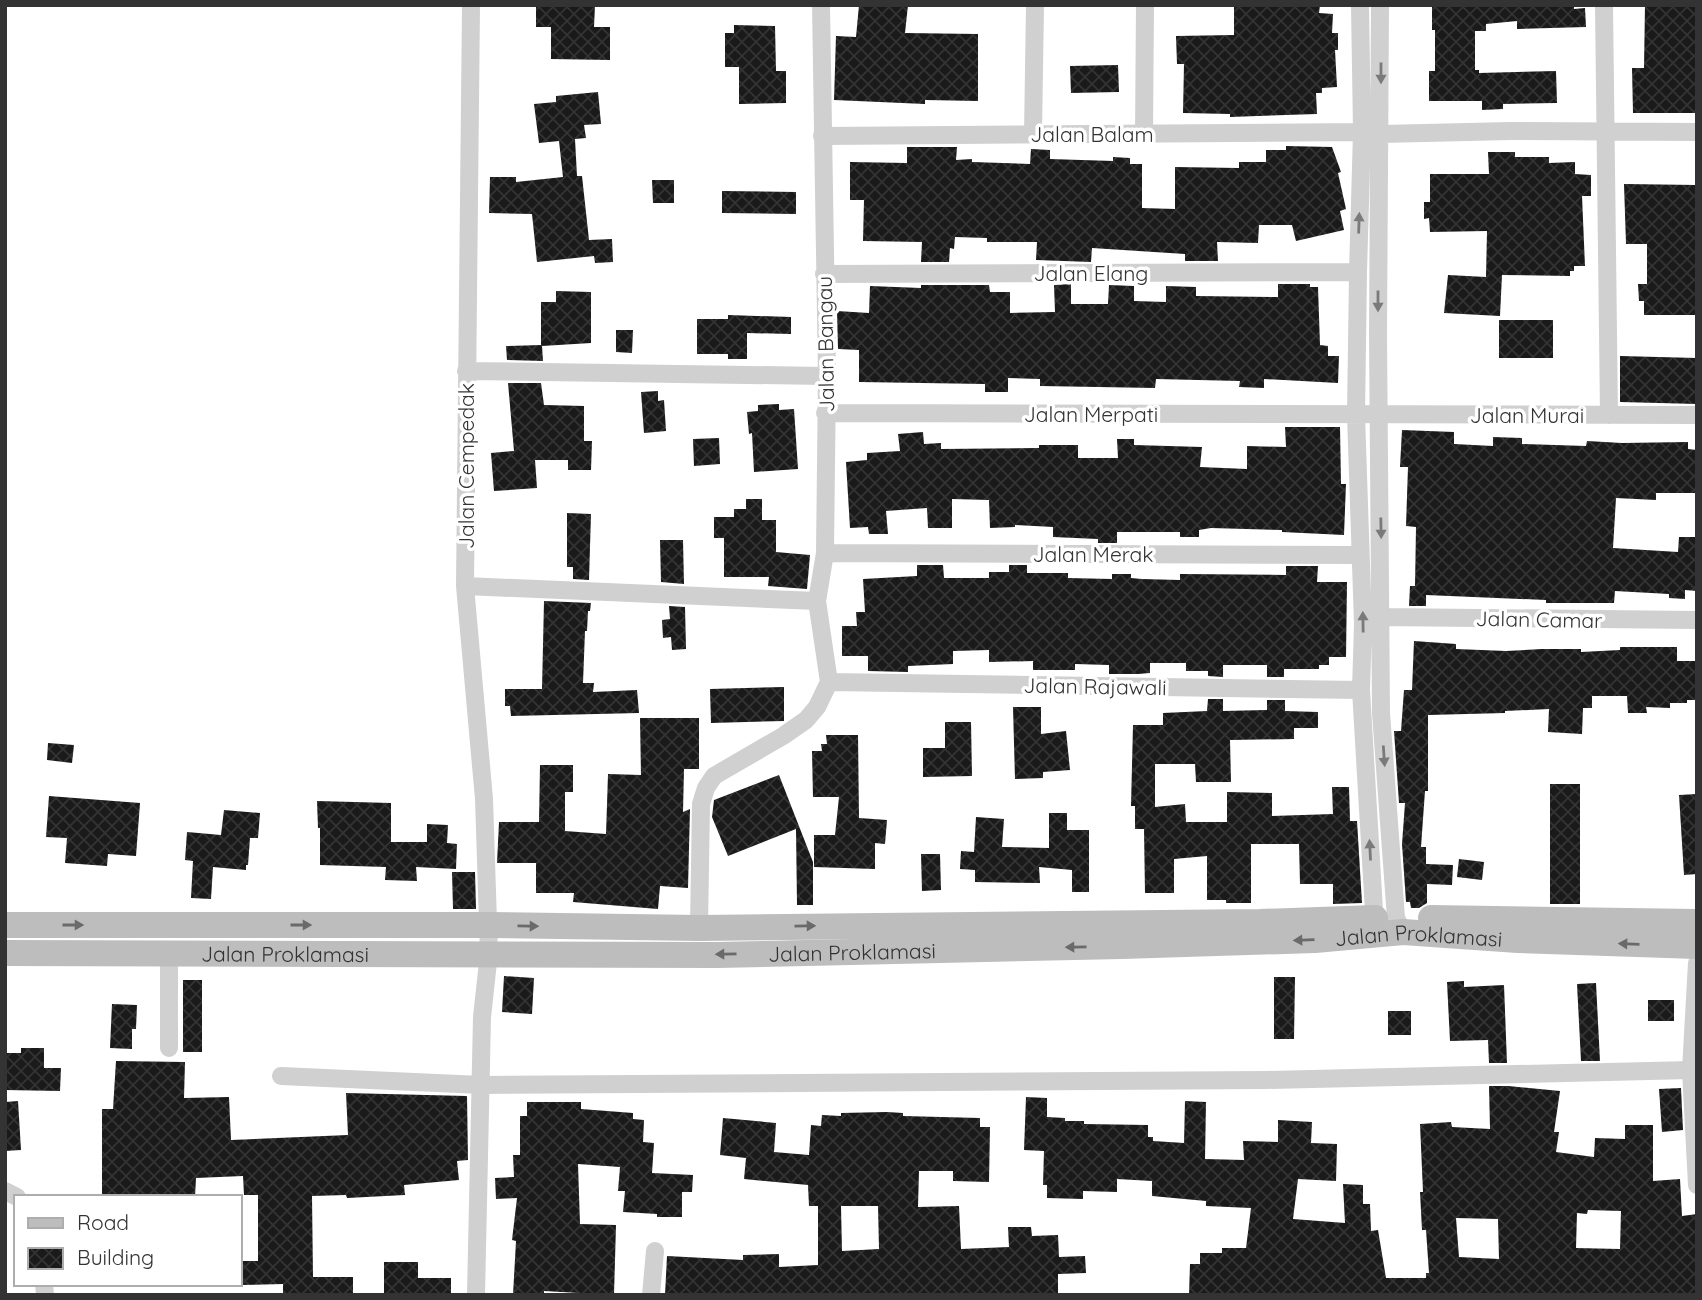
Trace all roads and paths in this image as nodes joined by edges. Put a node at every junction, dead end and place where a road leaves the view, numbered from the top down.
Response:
1 (471, 5) edge
2 (821, 5) edge
3 (1035, 5) edge
4 (1145, 5) edge
5 (1360, 5) edge
6 (1380, 5) edge
7 (1604, 5) edge
8 (1362, 132) junction
9 (1606, 132) junction
10 (1697, 132) edge
11 (1033, 134) junction
12 (1144, 134) junction
13 (1381, 134) junction
14 (822, 136) junction
15 (1358, 272) junction
16 (824, 274) junction
17 (466, 371) junction
18 (827, 376) junction
19 (825, 414) junction
20 (1356, 415) junction
21 (1609, 415) junction
22 (1697, 415) edge
23 (1379, 416) junction
24 (825, 553) junction
25 (1360, 555) junction
26 (465, 586) junction
27 (817, 601) junction
28 (1381, 617) junction
29 (1697, 620) edge
30 (829, 682) junction
31 (1361, 690) junction
32 (1697, 922) edge
33 (5, 925) edge
34 (487, 925) junction
35 (1387, 925) junction
36 (699, 928) junction
37 (1697, 946) edge
38 (5, 953) edge
39 (169, 953) junction
40 (489, 953) junction
41 (1697, 963) edge
42 (169, 1048) dead end
43 (1691, 1070) junction
44 (281, 1076) dead end
45 (481, 1085) junction
46 (1697, 1185) edge
47 (655, 1251) dead end
48 (477, 1295) edge
49 (652, 1295) edge

1 - 17 street, Jalan Cempedak
2 - 14 street, Jalan Bangau
3 - 11 street
4 - 12 street
5 - 8 street
6 -> 13 street
7 - 9 street
8 - 12 street, Jalan Balam
8 - 13 street, Jalan Balam
15 -> 8 street
9 - 10 street, Jalan Balam
9 - 13 street, Jalan Balam
9 - 21 street
11 - 12 street, Jalan Balam
11 - 14 street, Jalan Balam
13 -> 23 street
14 - 16 street, Jalan Bangau
15 - 16 street, Jalan Elang
15 - 20 street
16 - 18 street, Jalan Bangau
17 - 18 street
17 - 26 street, Jalan Cempedak
18 - 19 street, Jalan Bangau
19 - 20 street, Jalan Merpati
19 - 24 street, Jalan Bangau
20 - 23 street, Jalan Murai
20 - 25 street
21 - 22 street, Jalan Murai
21 - 23 street, Jalan Murai
23 -> 28 street
24 - 25 street, Jalan Merak
24 - 27 street, Jalan Bangau
31 -> 25 street
26 - 27 street
26 - 34 street, Jalan Cempedak
27 - 30 street, Jalan Bangau
28 - 29 street, Jalan Camar
28 -> 35 street
30 - 31 street, Jalan Rajawali
30 - 36 street
35 -> 31 street
32 - 35 street, Jalan Proklamasi
33 -> 34 street, Jalan Proklamasi
34 -> 36 street, Jalan Proklamasi
34 - 40 street, Jalan Cempedak
36 -> 35 street, Jalan Proklamasi
37 -> 35 street, Jalan Proklamasi
35 -> 40 street, Jalan Proklamasi
38 - 39 street, Jalan Proklamasi
39 - 40 street, Jalan Proklamasi
39 - 42 street
40 - 45 street, Jalan Cempedak
41 - 43 street
43 - 45 street
43 - 46 street
44 - 45 street
45 - 48 street, Jalan Cempedak
47 - 49 street

